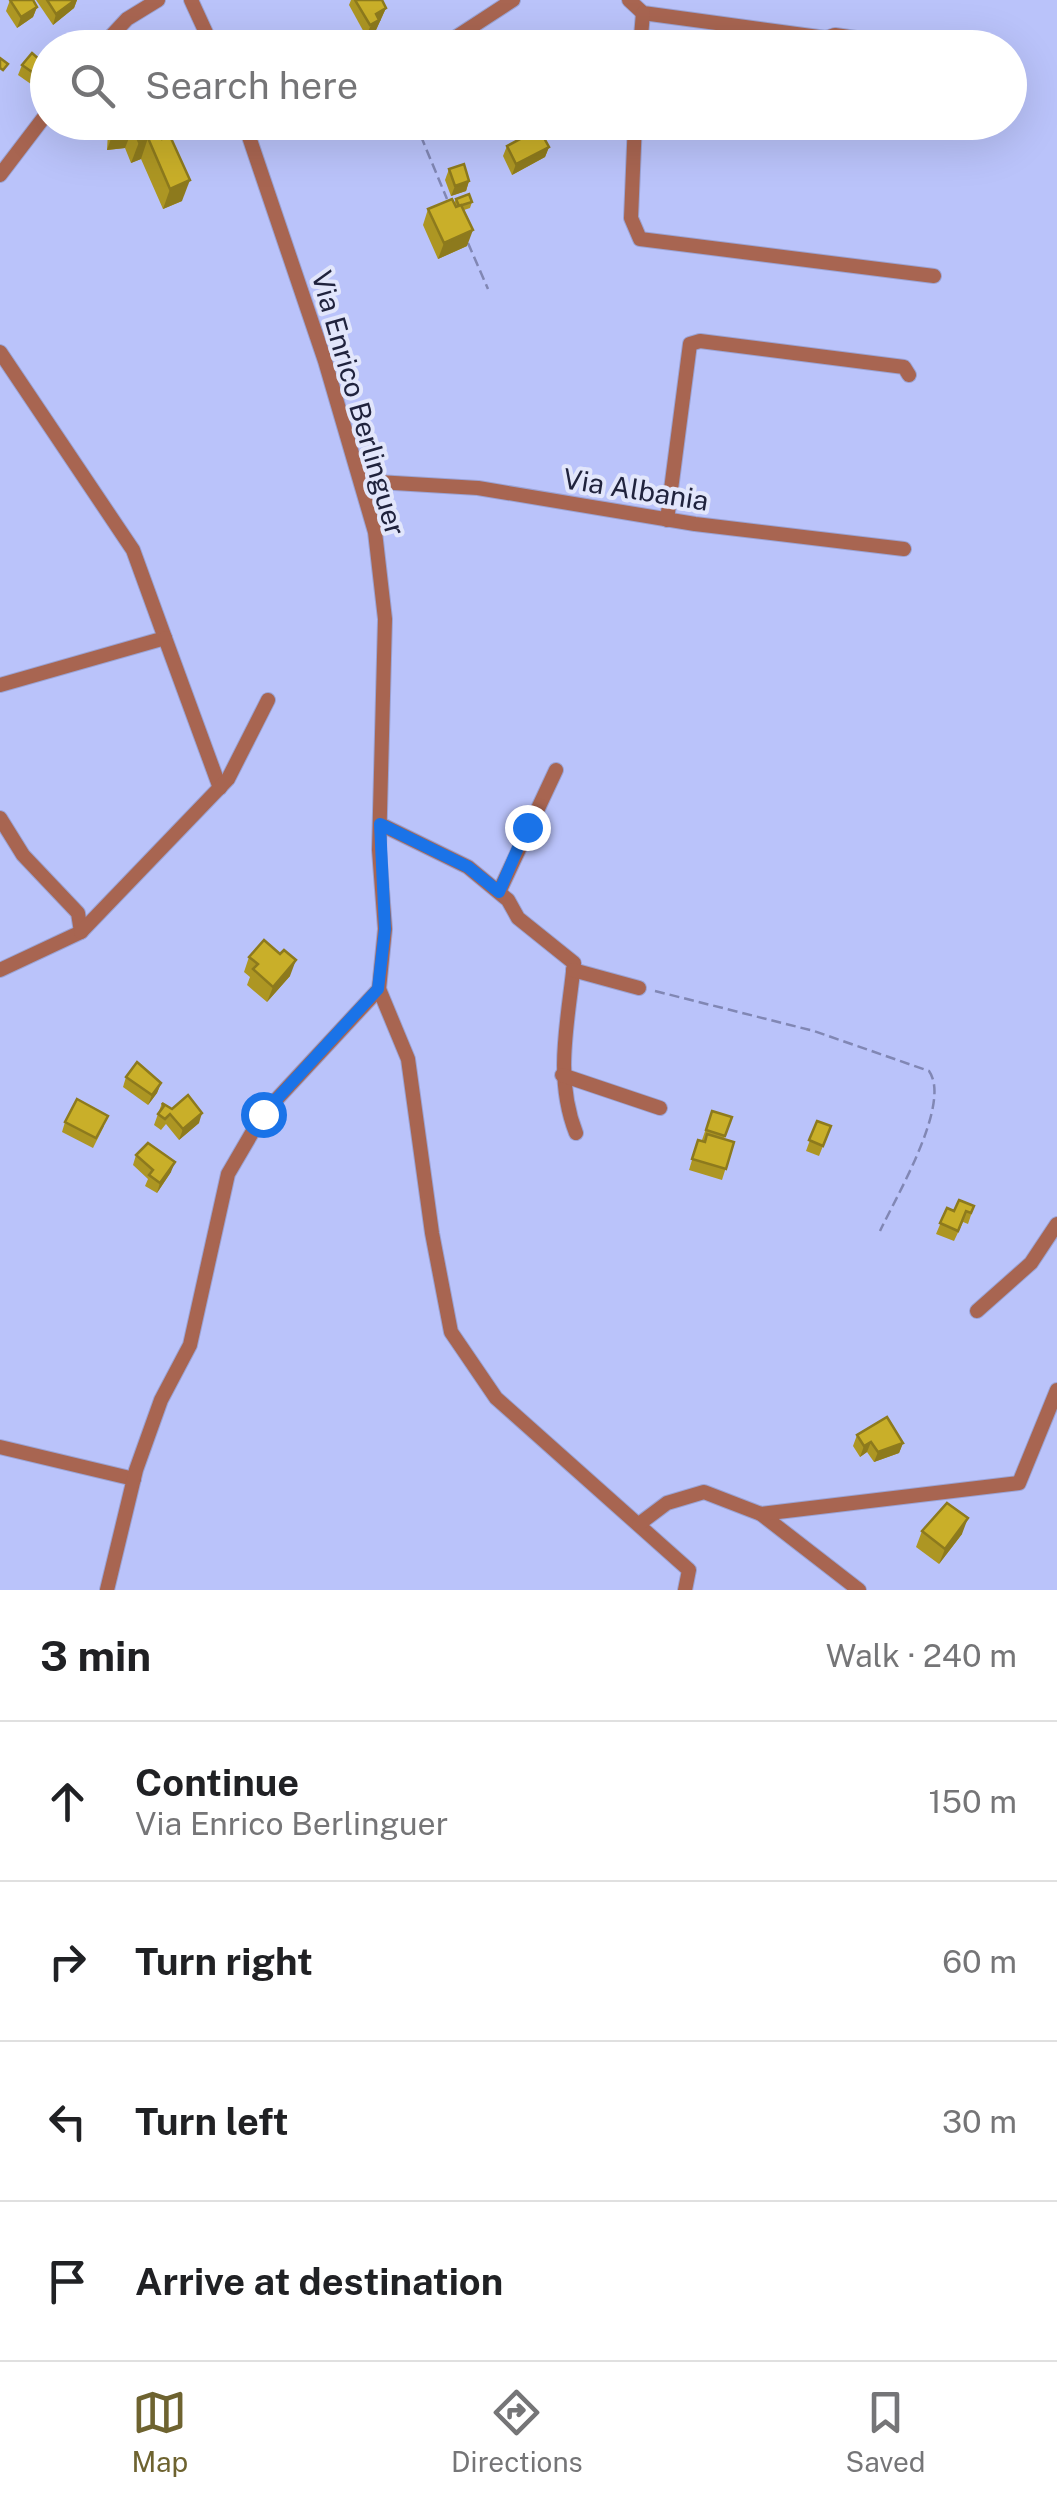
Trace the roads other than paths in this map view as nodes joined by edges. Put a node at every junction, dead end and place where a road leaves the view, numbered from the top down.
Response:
1 (158, 0) edge
2 (191, 0) edge
3 (513, 0) edge
4 (629, 0) edge
5 (643, 13) junction
6 (117, 30) edge
7 (205, 30) edge
8 (467, 30) edge
9 (642, 30) edge
10 (767, 30) edge
11 (30, 136) edge
12 (250, 140) edge
13 (634, 140) edge
14 (0, 175) edge
15 (934, 276) dead end
16 (3, 362) edge
17 (908, 375) dead end
18 (361, 480) junction
19 (667, 520) junction
20 (904, 549) dead end
21 (165, 638) junction
22 (0, 685) edge
23 (268, 700) dead end
24 (556, 770) dead end
25 (220, 788) junction
26 (0, 818) edge
27 (380, 824) junction
28 (499, 892) junction
29 (81, 932) junction
30 (0, 970) edge
31 (573, 970) junction
32 (639, 988) road end
33 (378, 989) junction
34 (562, 1075) junction
35 (660, 1108) dead end
36 (576, 1132) dead end
37 (1057, 1224) edge
38 (976, 1311) dead end
39 (1057, 1390) edge
40 (0, 1447) edge
41 (134, 1479) junction
42 (760, 1514) junction
43 (639, 1524) junction
44 (107, 1590) edge
45 (685, 1590) edge
46 (859, 1590) edge

1 - 6 street
2 - 7 street
3 - 8 street
4 - 5 street
5 - 9 street
5 - 10 street
11 - 14 street
12 - 18 street, Via Enrico Berlinguer
13 - 15 street
16 - 21 street
17 - 19 street
18 - 19 street, Via Albania
18 - 27 street, Via Enrico Berlinguer
19 - 20 street, Via Albania
21 - 22 street
21 - 25 street
23 - 25 street
24 - 28 street
25 - 29 street
26 - 29 street
27 - 28 street
27 - 33 street, Via Enrico Berlinguer
28 - 31 street
29 - 30 street
31 - 32 street
31 - 34 street
33 - 41 street
33 - 43 street
34 - 35 street
34 - 36 street
37 - 38 street
39 - 42 street
40 - 41 street
41 - 44 street
42 - 43 street
42 - 46 street
43 - 45 street

